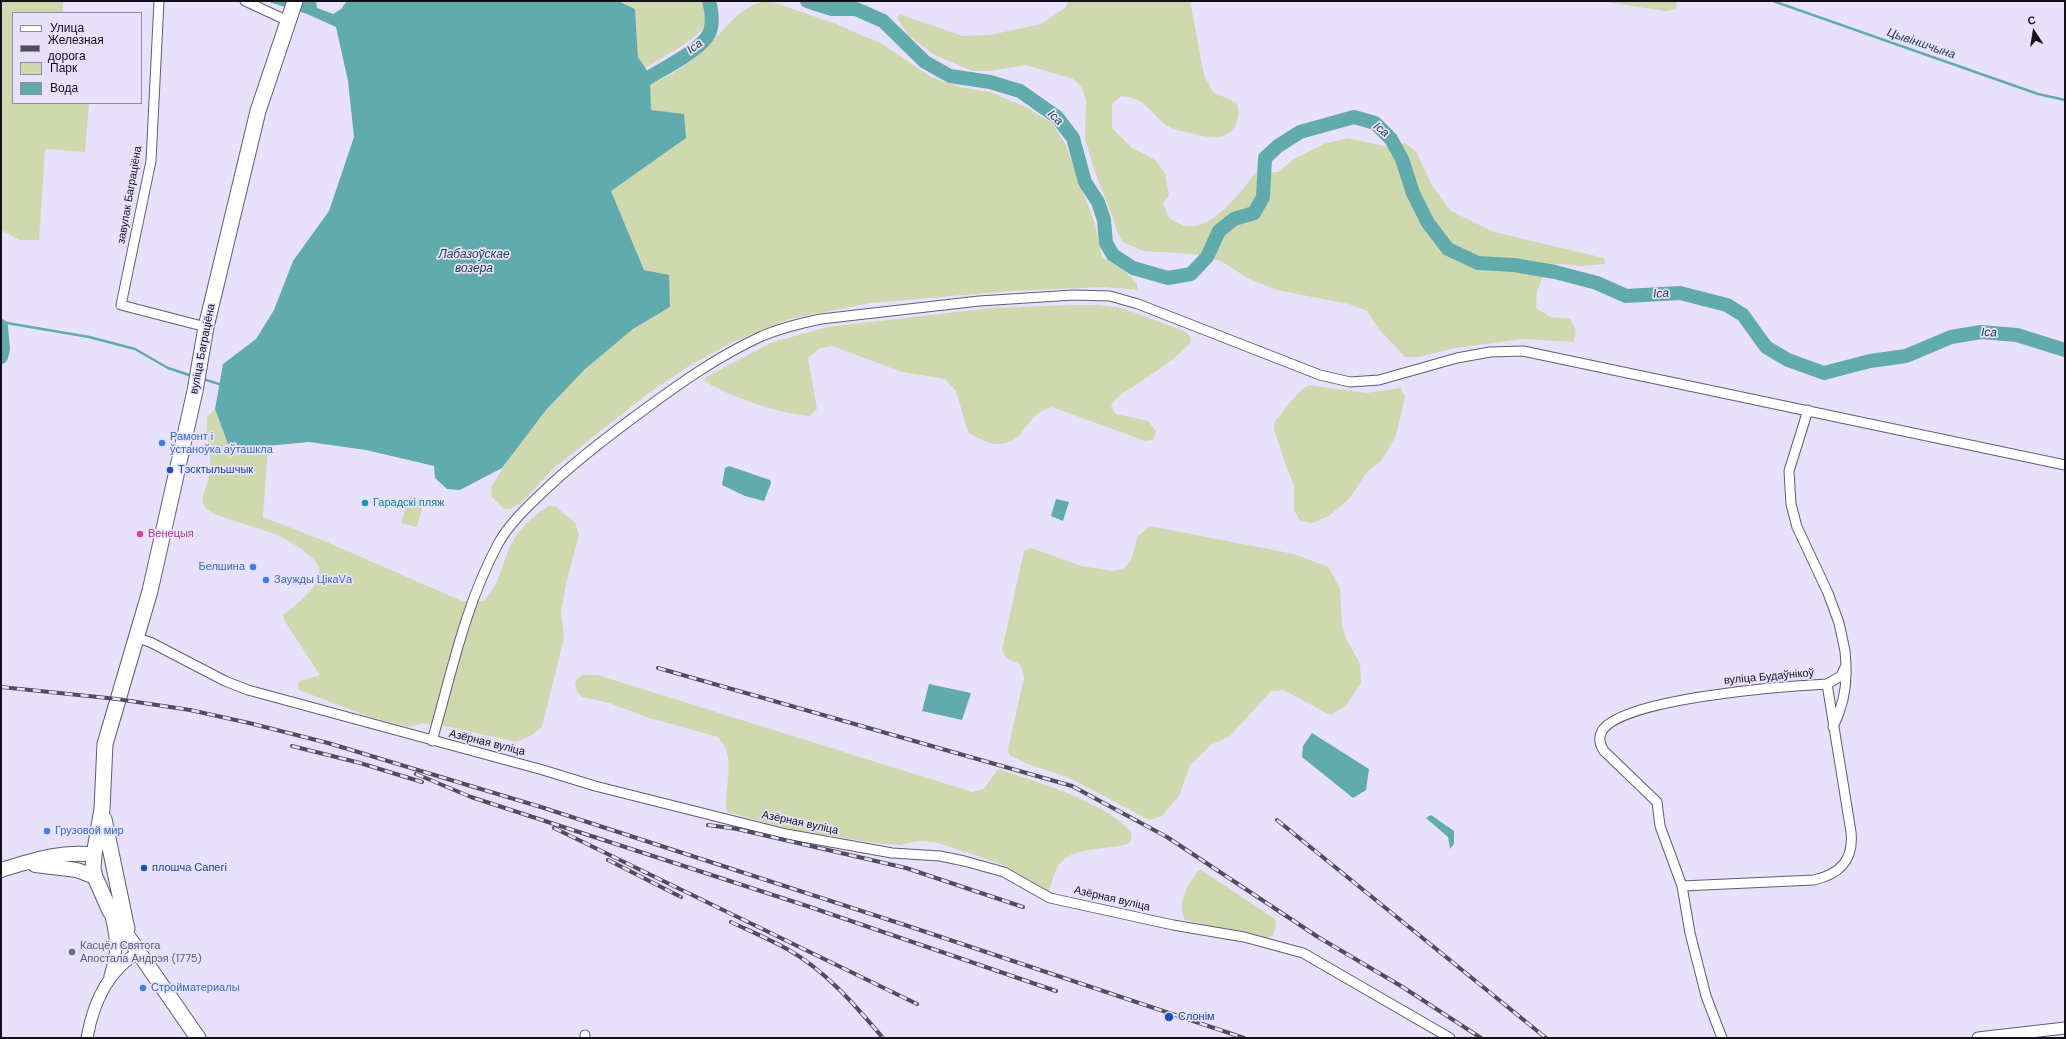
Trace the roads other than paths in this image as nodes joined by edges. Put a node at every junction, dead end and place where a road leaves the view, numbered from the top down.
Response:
1 (159, 1) edge
2 (245, 1) edge
3 (291, 10) edge
4 (206, 327) junction
5 (1808, 410) junction
6 (2065, 465) edge
7 (137, 638) junction
8 (1846, 666) junction
9 (1826, 684) junction
10 (1833, 727) junction
11 (432, 741) junction
12 (102, 810) junction
13 (99, 832) junction
14 (59, 854) junction
15 (94, 855) junction
16 (114, 863) junction
17 (23, 864) junction
18 (1, 870) edge
19 (95, 877) junction
20 (1682, 886) junction
21 (110, 911) junction
22 (128, 934) junction
23 (139, 952) junction
24 (108, 982) junction
25 (2065, 1028) edge
26 (85, 1038) edge
27 (198, 1038) edge
28 (1450, 1038) edge
29 (1722, 1038) edge
30 (1978, 1038) edge

1 - 4 street, завулак Баграціёна
2 - 3 street
3 - 4 highway, вуліца Баграціёна
4 - 7 highway, вуліца Баграціёна
5 - 6 street
5 - 8 street
5 - 11 street
7 - 11 street, Азёрная вуліца
7 - 12 highway, вуліца Баграціёна
8 - 9 street
8 - 10 street
9 - 10 street, вуліца Будаўнікоў
9 - 20 street, вуліца Будаўнікоў
10 - 20 street, вуліца Будаўнікоў
11 - 28 street, Азёрная вуліца
12 - 13 highway
12 - 16 highway
13 - 14 main road
13 - 15 highway
14 - 15 main road
14 - 17 main road
15 - 16 highway
15 - 19 highway
16 - 19 highway
16 - 22 highway
17 - 18 main road
17 - 19 main road
19 - 21 highway
20 - 29 street, вуліца Будаўнікоў
21 - 22 highway
21 - 24 street
22 - 23 highway
23 - 24 street
23 - 27 highway
24 - 26 street
25 - 30 street

